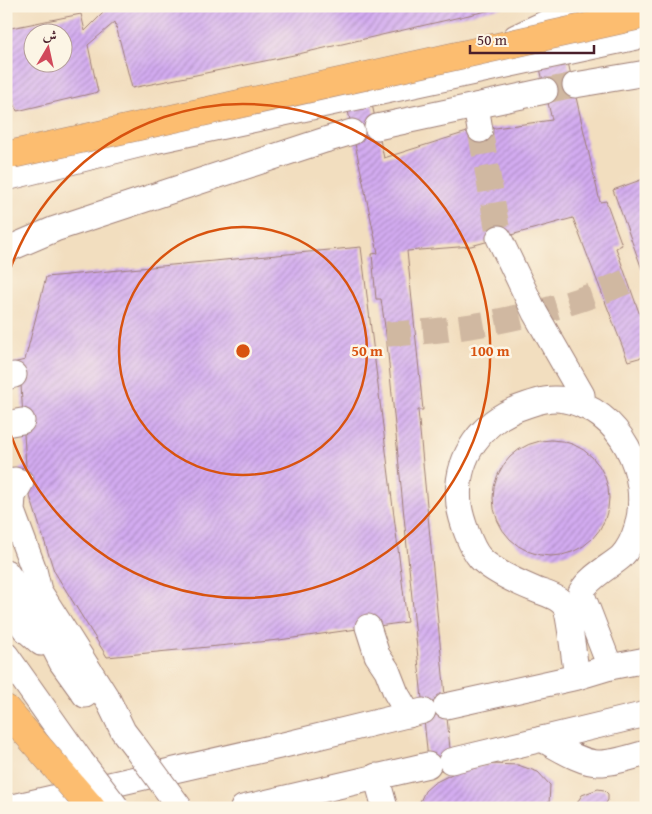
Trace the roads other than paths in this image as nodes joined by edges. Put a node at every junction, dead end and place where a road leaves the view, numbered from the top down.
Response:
1 (582, 6) edge
2 (646, 14) edge
3 (646, 35) edge
4 (646, 73) edge
5 (456, 76) junction
6 (574, 85) tunnel mouth
7 (545, 91) tunnel mouth
8 (476, 106) junction
9 (377, 127) dead end
10 (480, 130) tunnel mouth
11 (352, 132) dead end
12 (6, 156) edge
13 (6, 178) edge
14 (499, 238) tunnel mouth
15 (6, 250) edge
16 (584, 406) junction
17 (14, 482) edge
18 (6, 533) edge
19 (6, 572) edge
20 (39, 591) junction
21 (6, 604) edge
22 (374, 626) dead end
23 (6, 655) edge
24 (646, 660) edge
25 (62, 663) junction
26 (610, 666) junction
27 (577, 676) junction
28 (426, 711) junction
29 (646, 714) edge
30 (12, 718) edge
31 (130, 739) junction
32 (542, 739) junction
33 (646, 753) edge
34 (376, 776) junction
35 (9, 808) edge
36 (91, 808) edge
37 (117, 808) edge
38 (180, 808) edge
39 (243, 808) edge
40 (385, 808) edge

1 - 5 lane
2 - 12 highway, bridge
3 - 5 lane
4 - 6 lane
5 - 13 lane
7 - 8 lane
8 - 9 lane
8 - 10 lane
11 - 15 lane
14 - 16 lane
16 - 26 lane
16 - 27 lane
17 - 20 lane
18 - 20 lane
19 - 25 lane
20 - 31 lane
21 - 25 lane
22 - 28 lane
23 - 37 lane, bridge
24 - 26 lane
25 - 31 lane
26 - 27 lane
27 - 28 lane
28 - 35 lane
29 - 32 lane
30 - 36 highway, bridge
31 - 38 lane, bridge
32 - 33 lane
32 - 34 lane
34 - 39 lane
34 - 40 lane

